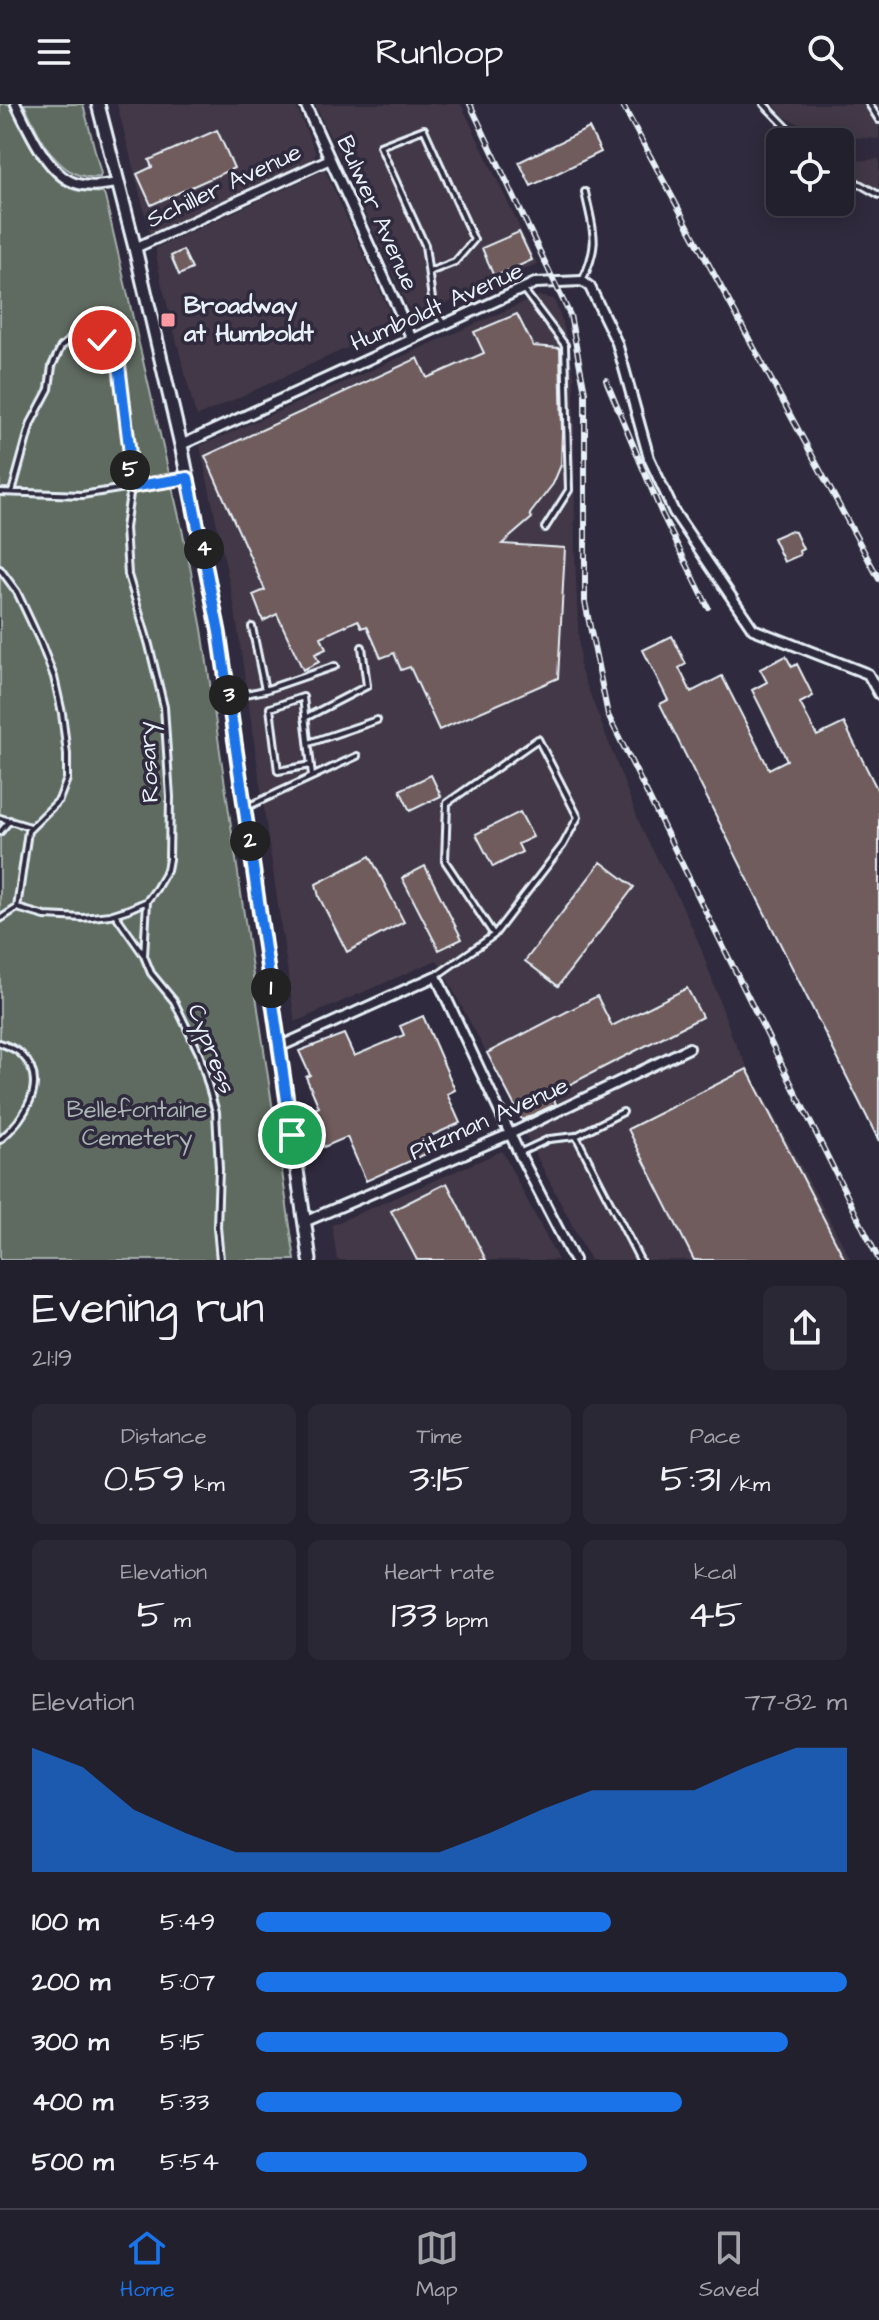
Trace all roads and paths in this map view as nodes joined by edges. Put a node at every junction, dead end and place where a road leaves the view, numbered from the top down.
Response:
1 (16, 104) edge
2 (98, 104) edge
3 (305, 104) edge
4 (764, 104) edge
5 (869, 104) edge
6 (879, 120) edge
7 (787, 128) edge
8 (330, 159) junction
9 (854, 181) edge
10 (118, 183) junction
11 (585, 192) dead end
12 (879, 195) edge
13 (135, 248) junction
14 (429, 272) junction
15 (582, 281) junction
16 (523, 289) junction
17 (444, 324) junction
18 (412, 339) junction
19 (181, 445) junction
20 (188, 478) junction
21 (131, 487) junction
22 (0, 492) edge
23 (12, 492) junction
24 (545, 528) dead end
25 (0, 569) edge
26 (252, 627) dead end
27 (362, 647) dead end
28 (335, 666) dead end
29 (265, 690) junction
30 (879, 694) edge
31 (229, 698) junction
32 (305, 718) junction
33 (377, 720) dead end
34 (309, 743) junction
35 (357, 756) dead end
36 (311, 765) junction
37 (312, 776) junction
38 (245, 808) junction
39 (0, 818) edge
40 (10, 820) junction
41 (30, 827) junction
42 (0, 832) edge
43 (147, 901) junction
44 (17, 908) junction
45 (115, 914) junction
46 (0, 919) edge
47 (494, 935) junction
48 (144, 956) junction
49 (436, 976) junction
50 (0, 1043) edge
51 (279, 1047) junction
52 (689, 1048) dead end
53 (623, 1112) dead end
54 (510, 1134) junction
55 (576, 1136) junction
56 (0, 1140) edge
57 (519, 1153) junction
58 (304, 1222) junction
59 (220, 1260) edge
60 (310, 1260) edge
61 (574, 1260) edge
62 (640, 1260) edge

1 - 10 street
2 - 10 main road
3 - 8 street, Bulwer Avenue
4 - 7 lane
5 - 6 lane
8 - 13 street, Schiller Avenue
8 - 18 street, Bulwer Avenue
9 - 12 lane
10 - 13 main road
11 - 15 lane
13 - 19 main road
14 - 14 lane
14 - 17 lane
15 - 16 street, Humboldt Avenue
15 - 30 street
16 - 17 street, Humboldt Avenue
16 - 24 lane
17 - 18 street, Humboldt Avenue
18 - 19 street, Humboldt Avenue
19 - 20 main road
20 - 21 lane
20 - 31 main road
21 - 23 lane
21 - 23 lane, Rosary
21 - 43 lane, Rosary
22 - 23 lane
25 - 41 lane
26 - 29 lane
27 - 32 lane
28 - 29 lane
29 - 31 lane
31 - 38 main road
32 - 34 lane
32 - 36 lane
33 - 34 lane
34 - 36 lane
35 - 37 lane
36 - 37 lane
37 - 38 lane
38 - 51 main road
39 - 40 lane
40 - 41 lane
40 - 42 lane
41 - 44 lane
43 - 45 lane
43 - 48 lane
44 - 45 lane
44 - 46 lane
45 - 48 lane, Cypress
47 - 47 lane
47 - 49 lane
48 - 59 lane, Cypress
49 - 51 street
49 - 54 street
50 - 56 lane
51 - 58 main road
52 - 54 street, Pitzman Avenue
53 - 55 lane
54 - 57 street
54 - 58 street, Pitzman Avenue
55 - 57 lane
55 - 62 lane
57 - 61 street
58 - 60 main road

